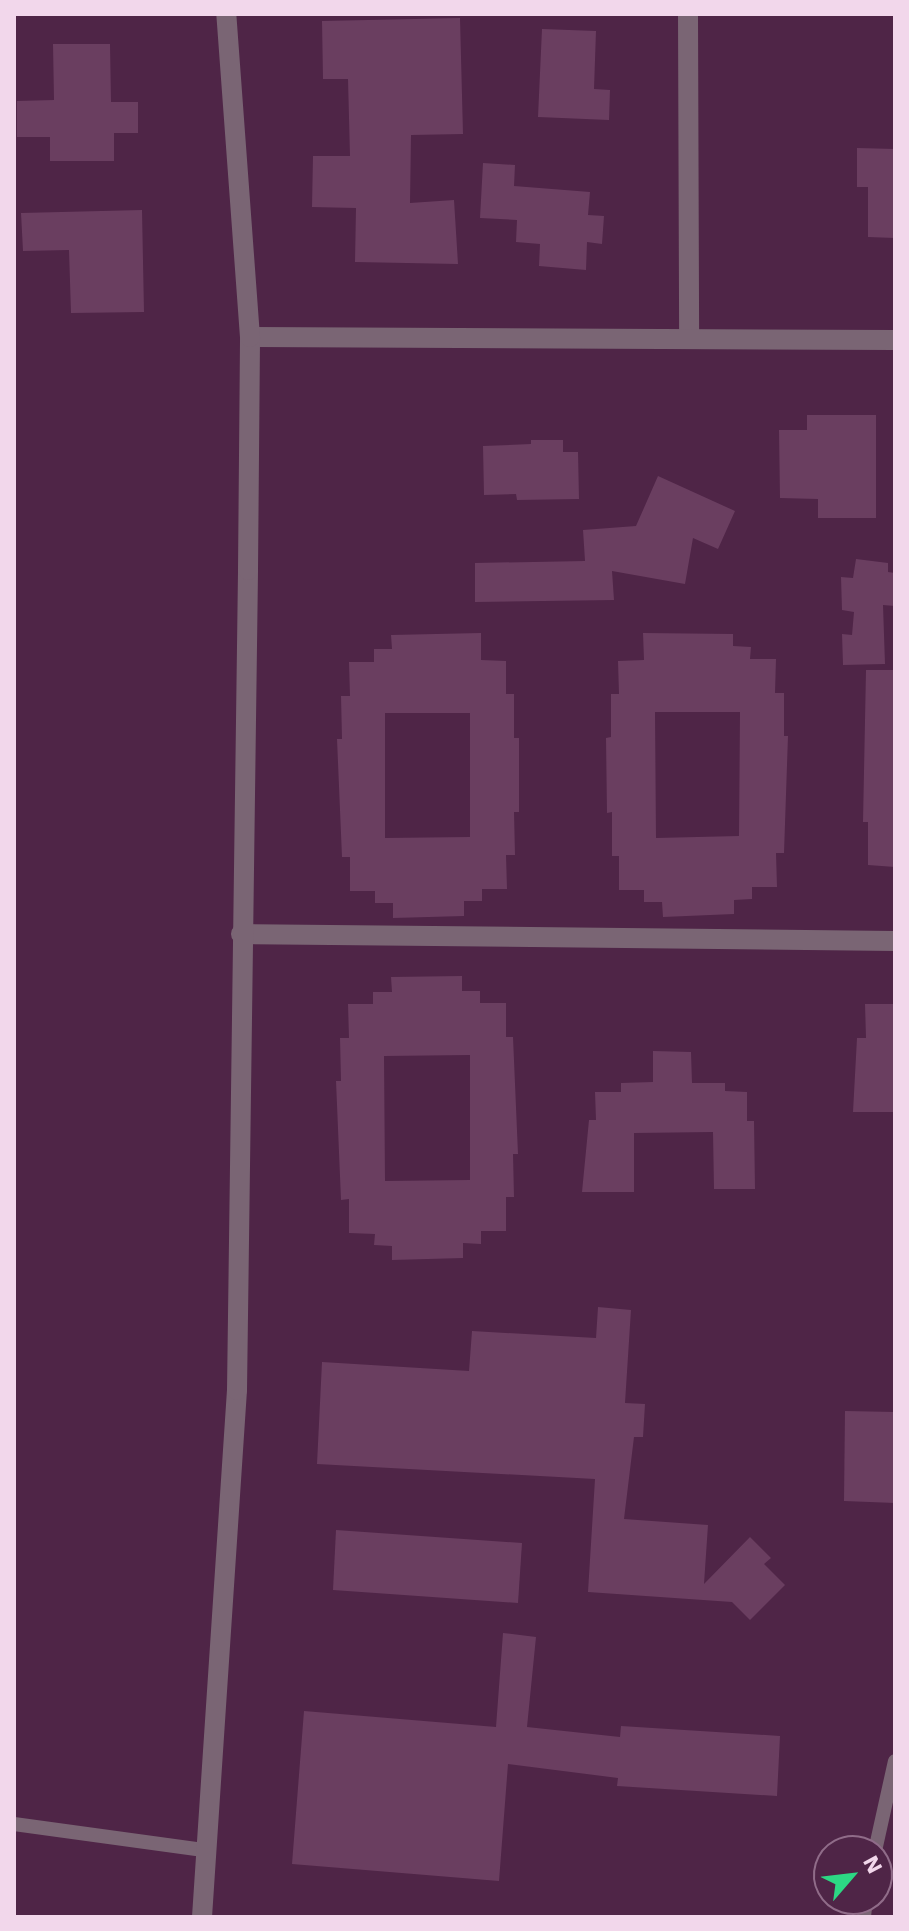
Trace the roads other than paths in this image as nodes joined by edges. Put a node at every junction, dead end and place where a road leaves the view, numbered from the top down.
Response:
1 (226, 14) edge
2 (688, 14) edge
3 (250, 337) junction
4 (689, 339) junction
5 (895, 340) edge
6 (241, 934) junction
7 (895, 941) edge
8 (895, 1761) edge
9 (14, 1824) edge
10 (879, 1835) edge
11 (205, 1850) junction
12 (202, 1917) edge

1 - 3 street
2 - 4 street
3 - 4 street
3 - 6 street
4 - 5 street
6 - 7 street
6 - 11 street
8 - 10 lane
9 - 11 lane
11 - 12 street

